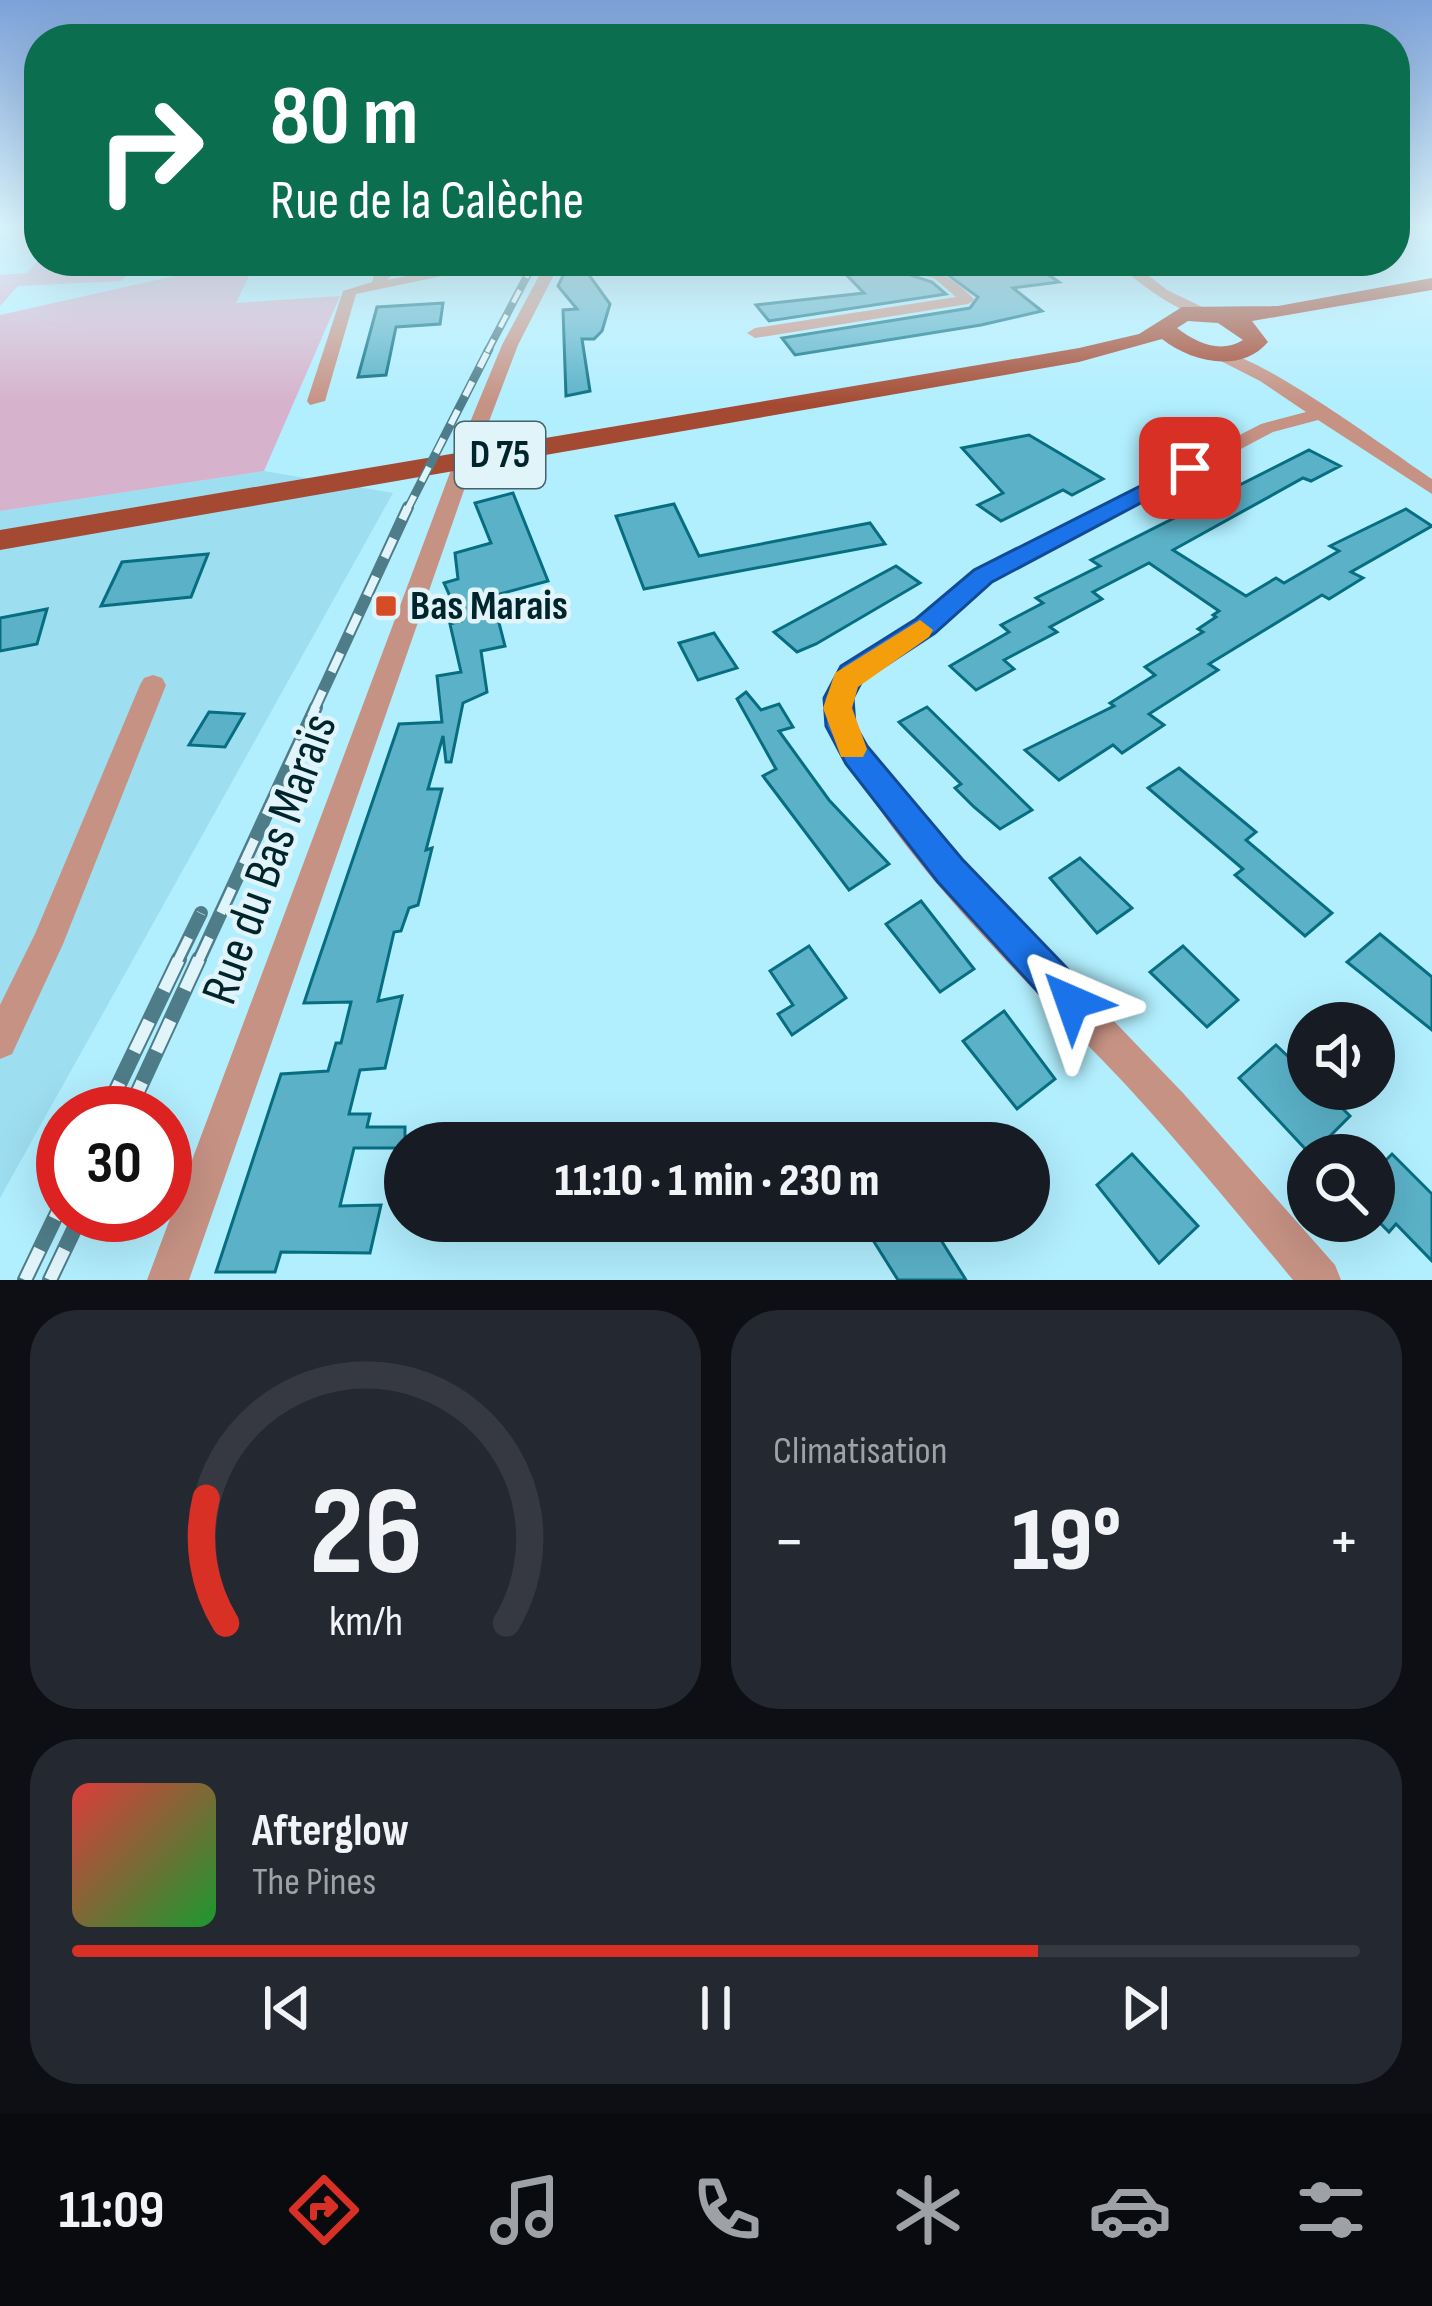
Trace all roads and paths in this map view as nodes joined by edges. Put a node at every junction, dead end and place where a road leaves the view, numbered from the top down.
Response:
1 (385, 285) edge
2 (542, 285) edge
3 (950, 285) edge
4 (1148, 285) edge
5 (1151, 285) edge
6 (1428, 285) edge
7 (379, 286) joint
8 (1214, 315) junction
9 (1166, 324) junction
10 (755, 332) dead end
11 (1256, 342) junction
12 (1208, 351) junction
13 (316, 400) dead end
14 (1314, 408) junction
15 (462, 466) junction
16 (1432, 488) edge
17 (0, 540) edge
18 (0, 549) edge
19 (153, 685) dead end
20 (0, 1042) edge
21 (168, 1280) edge
22 (1320, 1280) edge

1 - 7 street
2 - 15 street, Rue du Bas Marais
3 - 10 street
4 - 9 street
5 - 8 street
6 - 8 main road
6 - 11 main road
7 - 13 street
8 - 9 main road
8 - 11 main road
9 - 12 main road
9 - 15 main road, D 75
11 - 12 main road
11 - 14 street
12 - 14 street
12 - 15 main road, D 75
14 - 16 street
14 - 22 street
15 - 17 main road, D 75
15 - 18 main road, D 75
15 - 21 street, Rue du Bas Marais
19 - 20 street

